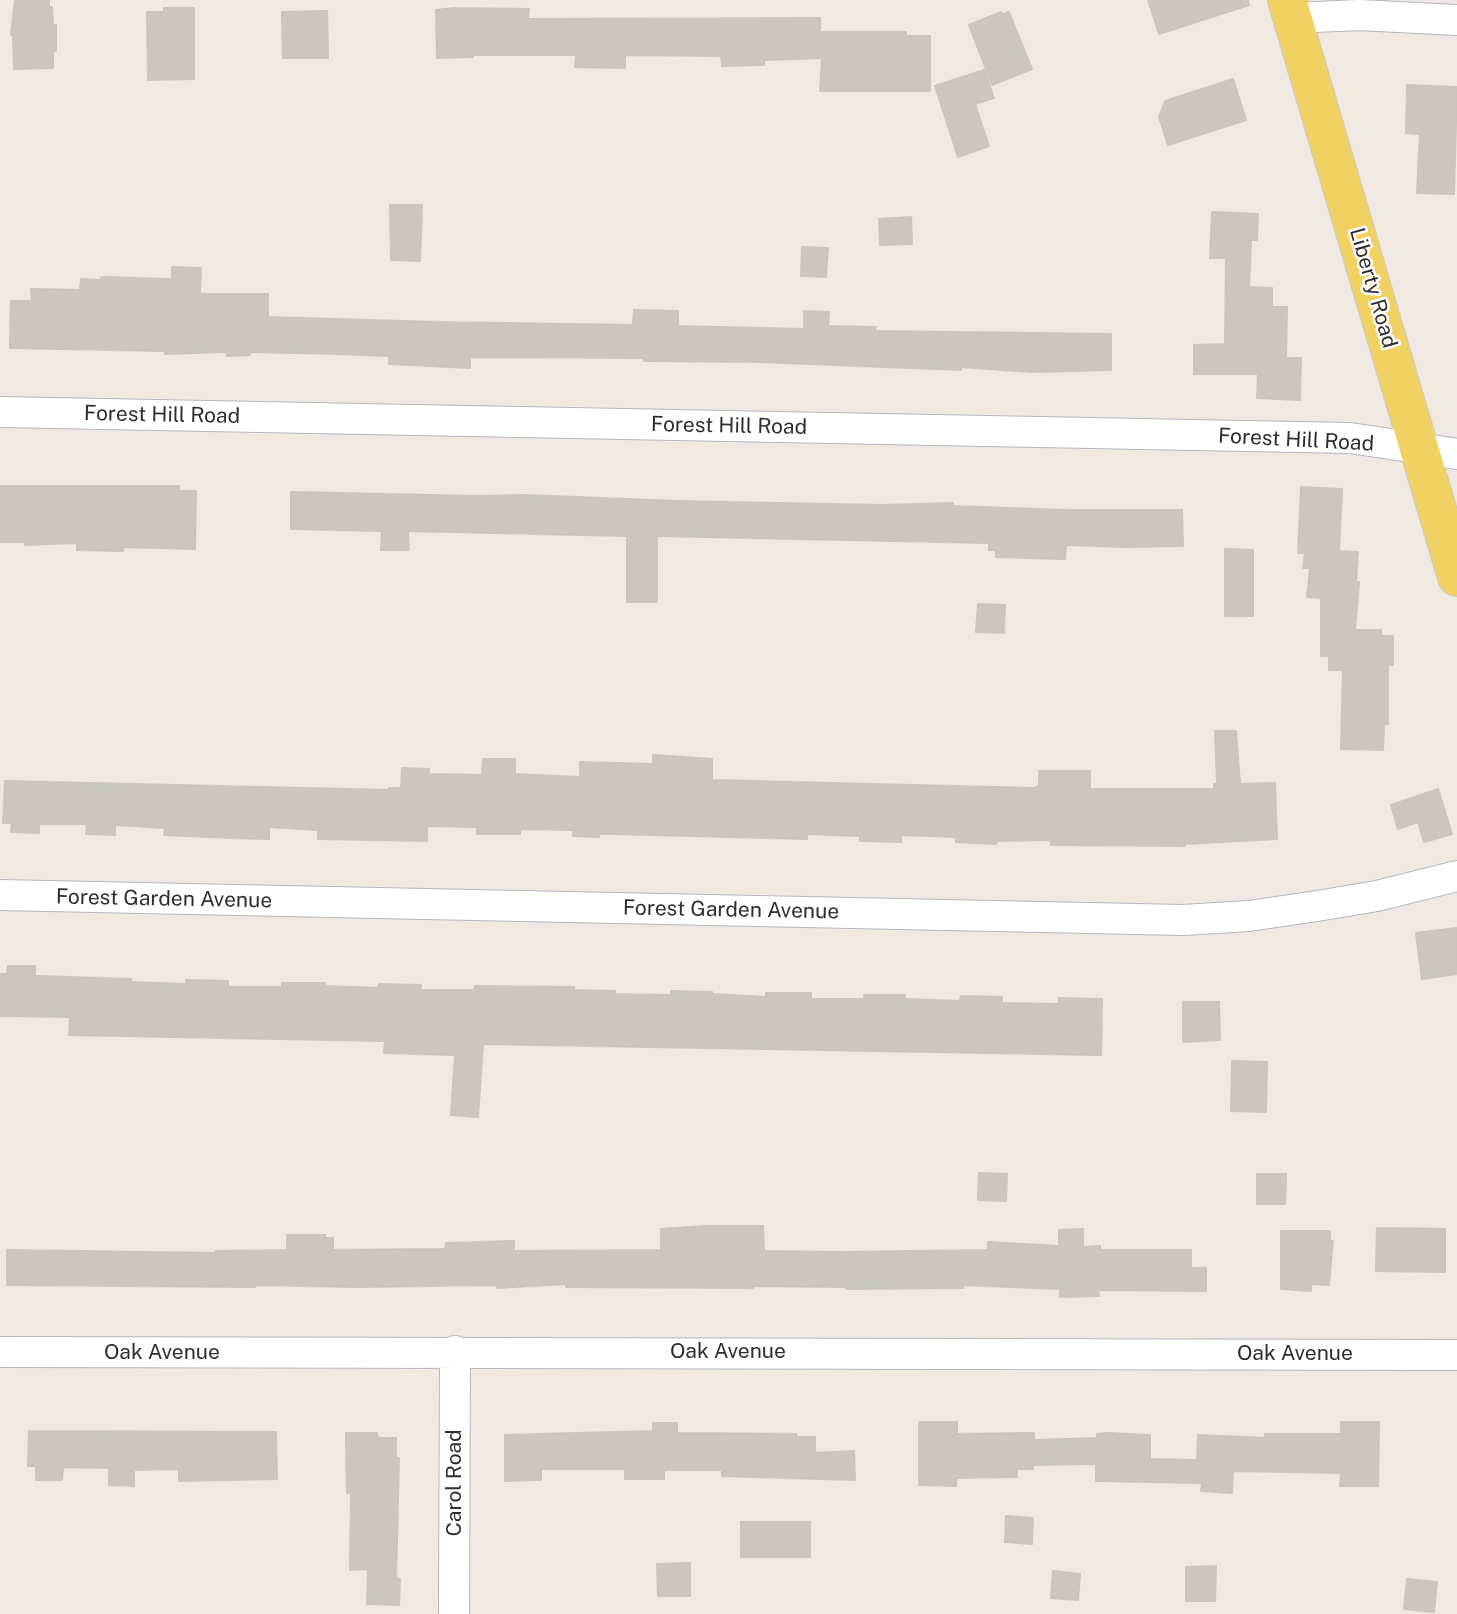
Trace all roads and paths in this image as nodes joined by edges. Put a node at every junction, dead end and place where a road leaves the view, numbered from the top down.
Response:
1 (1290, 9) edge
2 (1457, 20) edge
3 (0, 412) edge
4 (1420, 449) junction
5 (1457, 454) edge
6 (1457, 577) edge
7 (1457, 876) edge
8 (0, 895) edge
9 (455, 1351) junction
10 (0, 1352) edge
11 (1457, 1355) edge
12 (454, 1614) edge

1 - 2 street
1 - 4 main road, Liberty Road
3 - 4 street, Forest Hill Road
4 - 5 street, Forest Hill Road
4 - 6 main road, Liberty Road
7 - 8 street, Forest Garden Avenue
9 - 10 street, Oak Avenue
9 - 11 street, Oak Avenue
9 - 12 street, Carol Road

